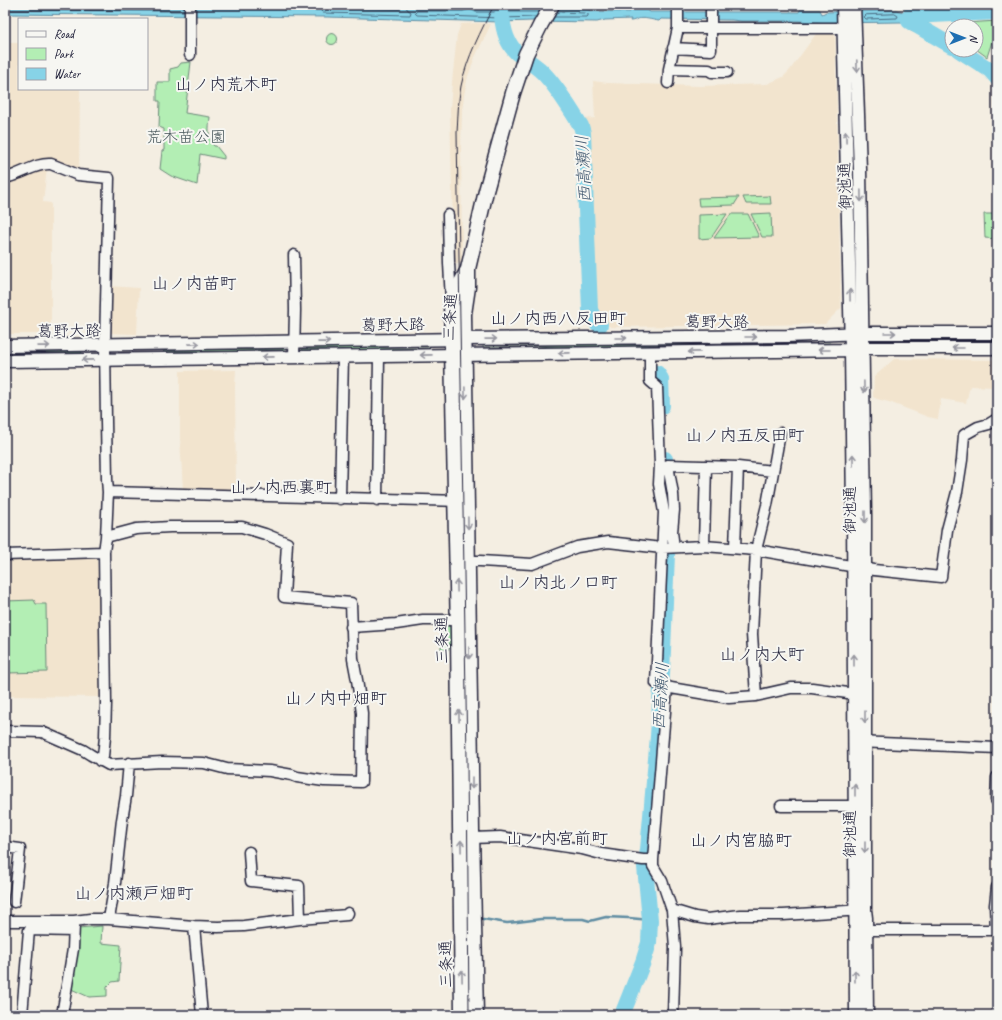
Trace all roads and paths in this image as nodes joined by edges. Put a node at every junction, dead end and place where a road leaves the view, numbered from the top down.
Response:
1 (190, 5) edge
2 (552, 5) edge
3 (678, 5) edge
4 (711, 6) edge
5 (849, 6) edge
6 (678, 26) junction
7 (711, 26) junction
8 (848, 27) junction
9 (673, 48) junction
10 (190, 55) dead end
11 (669, 69) junction
12 (727, 72) dead end
13 (668, 83) dead end
14 (5, 178) edge
15 (448, 215) dead end
16 (294, 255) dead end
17 (468, 269) junction
18 (451, 301) junction
19 (857, 333) junction
20 (997, 333) edge
21 (458, 339) junction
22 (294, 342) junction
23 (156, 344) junction
24 (105, 345) junction
25 (5, 346) edge
26 (997, 348) edge
27 (857, 349) junction
28 (650, 352) junction
29 (459, 355) junction
30 (342, 356) junction
31 (379, 356) junction
32 (294, 357) junction
33 (155, 359) junction
34 (105, 360) junction
35 (5, 361) edge
36 (997, 419) edge
37 (780, 433) dead end
38 (706, 466) junction
39 (738, 467) junction
40 (773, 471) junction
41 (108, 492) junction
42 (340, 498) junction
43 (377, 500) junction
44 (461, 501) junction
45 (106, 537) junction
46 (704, 546) junction
47 (674, 547) junction
48 (662, 548) junction
49 (735, 548) junction
50 (756, 550) junction
51 (104, 552) junction
52 (5, 555) edge
53 (468, 561) junction
54 (859, 568) junction
55 (463, 620) junction
56 (351, 627) junction
57 (663, 686) junction
58 (860, 695) junction
59 (756, 696) junction
60 (5, 731) edge
61 (860, 742) junction
62 (997, 748) edge
63 (100, 761) junction
64 (129, 763) junction
65 (997, 777) edge
66 (996, 800) dead end
67 (781, 806) dead end
68 (860, 806) junction
69 (472, 838) junction
70 (5, 847) edge
71 (249, 852) dead end
72 (649, 860) junction
73 (997, 887) edge
74 (14, 902) dead end
75 (672, 910) junction
76 (860, 910) junction
77 (348, 913) dead end
78 (109, 919) junction
79 (300, 919) junction
80 (5, 921) edge
81 (194, 926) junction
82 (74, 927) junction
83 (861, 930) junction
84 (996, 930) edge
85 (22, 1015) edge
86 (62, 1015) edge
87 (202, 1015) edge
88 (462, 1015) edge
89 (476, 1015) edge
90 (673, 1015) edge
91 (856, 1015) edge
92 (867, 1015) edge

1 - 10 street
2 - 17 main road, 三条通
3 - 6 street
4 - 7 street
5 - 8 street, 御池通
6 - 7 street
6 - 9 street
7 - 8 street
7 - 9 street
8 - 19 street, 御池通
9 - 11 street
11 - 12 street
11 - 13 street
14 - 24 street
15 - 18 street
16 - 22 street
17 - 18 main road, 三条通
17 - 21 main road, 三条通
18 - 21 main road, 三条通
19 -> 20 street, 葛野大路
21 -> 19 street, 葛野大路
19 - 27 street, 御池通
22 -> 21 street, 葛野大路
21 - 29 main road, 三条通
23 -> 22 street, 葛野大路
22 - 32 street
23 - 24 street, 葛野大路
23 - 33 street
25 -> 24 street, 葛野大路
24 - 34 street
26 -> 27 street, 葛野大路
27 -> 28 street, 葛野大路
27 - 54 street, 御池通
28 -> 29 street, 葛野大路
28 - 48 street
29 -> 31 street, 葛野大路
29 - 44 main road, 三条通
30 - 31 street, 葛野大路
30 - 32 street, 葛野大路
30 - 42 street
31 - 43 street
32 -> 33 street, 葛野大路
33 - 34 street, 葛野大路
34 -> 35 street, 葛野大路
34 - 41 street
36 - 54 street
37 - 40 street
38 - 39 street
38 - 46 street
38 - 47 street
39 - 40 street
39 - 49 street
40 - 50 street
41 - 42 street
41 - 45 street
42 - 43 street
43 - 44 street
44 -> 53 main road, 三条通
55 -> 44 main road, 三条通
45 - 51 street
45 - 56 street
46 - 47 street
46 - 49 street
47 - 48 street
48 - 53 street
48 - 57 street
49 - 50 street
50 - 54 street
50 - 59 street
51 - 52 street
51 - 63 street
53 - 55 main road, 三条通
54 - 58 street, 御池通
55 - 56 street
55 -> 69 main road, 三条通
88 -> 55 main road, 三条通
56 - 64 street
57 - 59 street
57 - 72 street
58 - 59 street
58 - 61 street, 御池通
60 - 63 street
61 - 62 street
61 - 68 street, 御池通
63 - 64 street
64 - 78 street
65 - 66 street
67 - 68 street
68 - 76 street, 御池通
69 - 72 street
69 - 89 main road, 三条通
70 - 74 street
71 - 79 street
72 - 75 street
73 - 84 street
75 - 76 street
75 - 90 street
76 - 83 street, 御池通
77 - 79 street
78 - 81 street
78 - 82 street
79 - 81 street
80 - 82 street
81 - 87 street
82 - 85 street
82 - 86 street
83 - 84 street
91 -> 83 street, 御池通
83 - 92 street, 御池通

